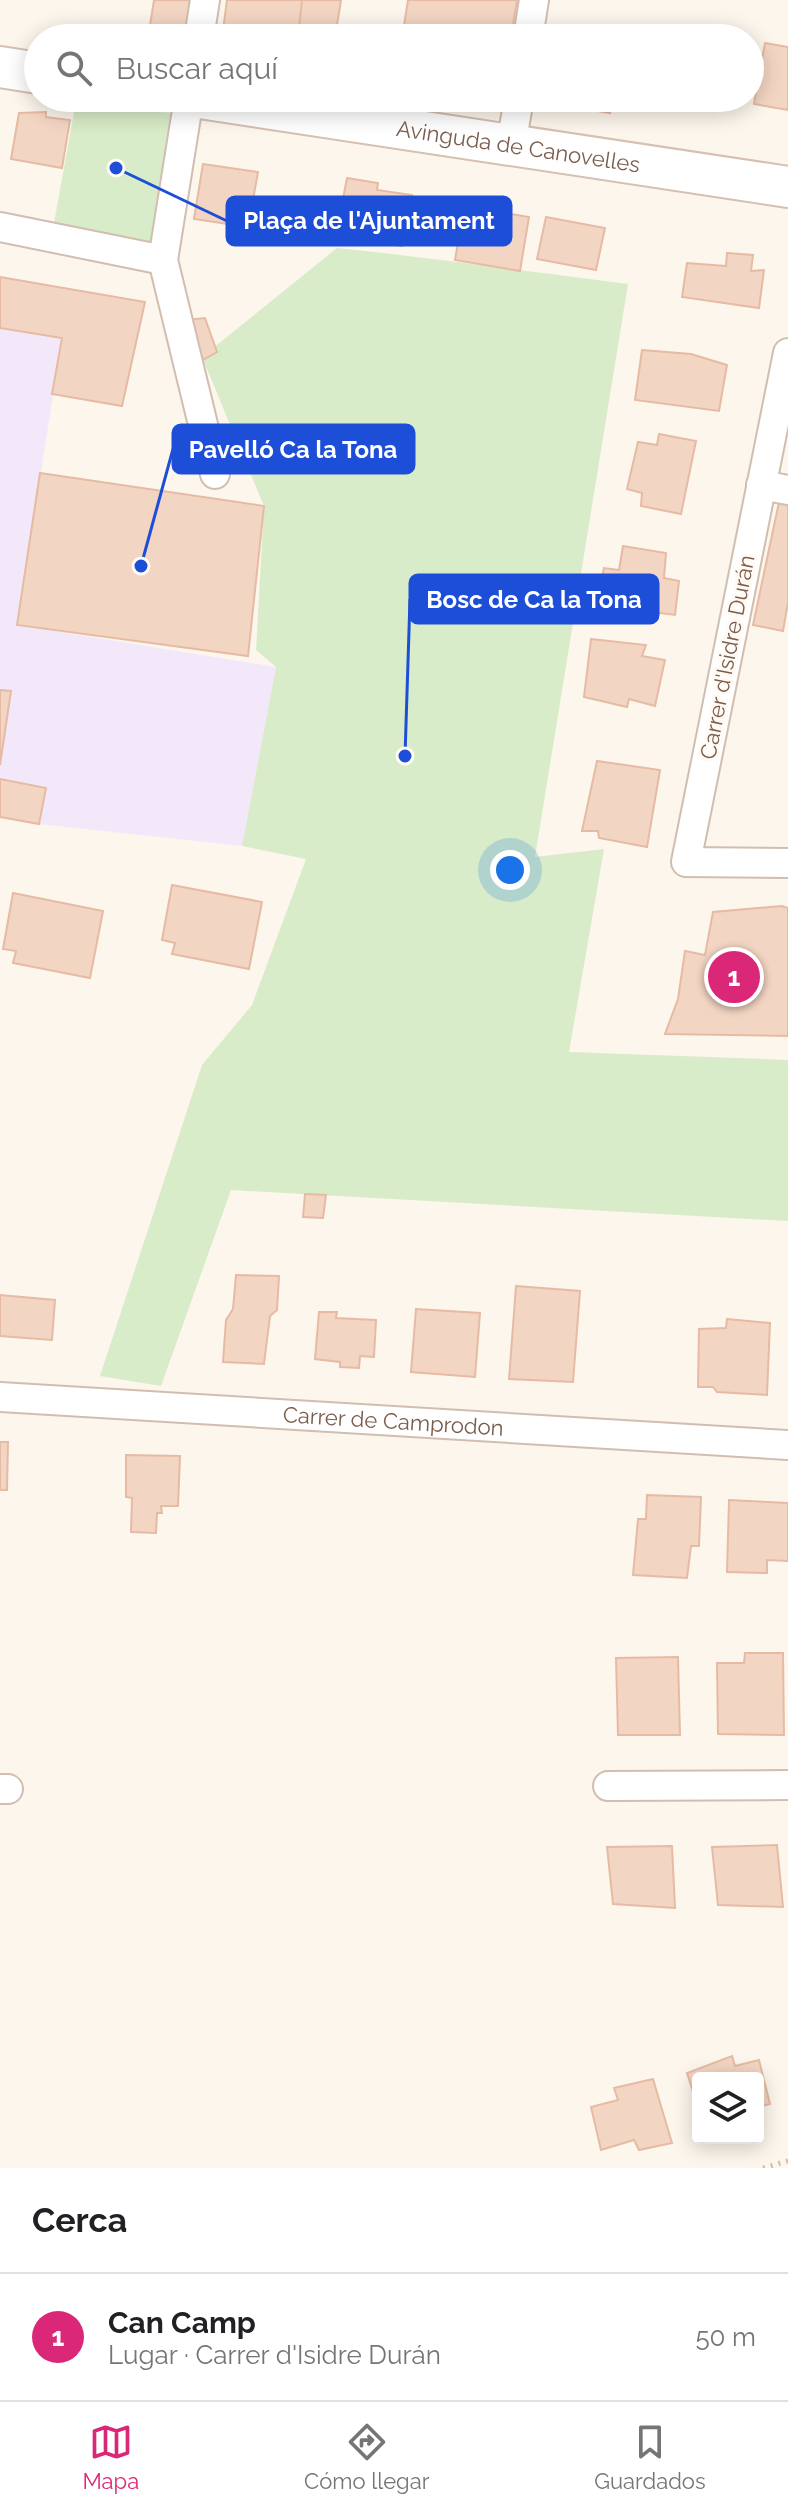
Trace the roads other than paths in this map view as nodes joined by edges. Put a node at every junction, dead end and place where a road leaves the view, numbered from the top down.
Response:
1 (205, 0) edge
2 (534, 0) edge
3 (201, 24) edge
4 (530, 24) edge
5 (0, 67) edge
6 (24, 71) edge
7 (187, 112) edge
8 (291, 112) edge
9 (517, 112) edge
10 (511, 146) junction
11 (788, 187) edge
12 (0, 227) edge
13 (163, 260) junction
14 (788, 353) edge
15 (215, 474) dead end
16 (775, 488) edge
17 (788, 863) edge
18 (0, 1397) edge
19 (788, 1445) edge
20 (788, 1785) edge
21 (608, 1786) dead end

1 - 3 street
2 - 4 street
5 - 6 street
7 - 13 street
8 - 10 street, Avinguda de Canovelles
9 - 10 street
10 - 11 street, Avinguda de Canovelles
12 - 13 street
13 - 15 street
14 - 16 street, Carrer d'Isidre Durán
16 - 17 street, Carrer d'Isidre Durán
18 - 19 street, Carrer de Camprodon
20 - 21 street

